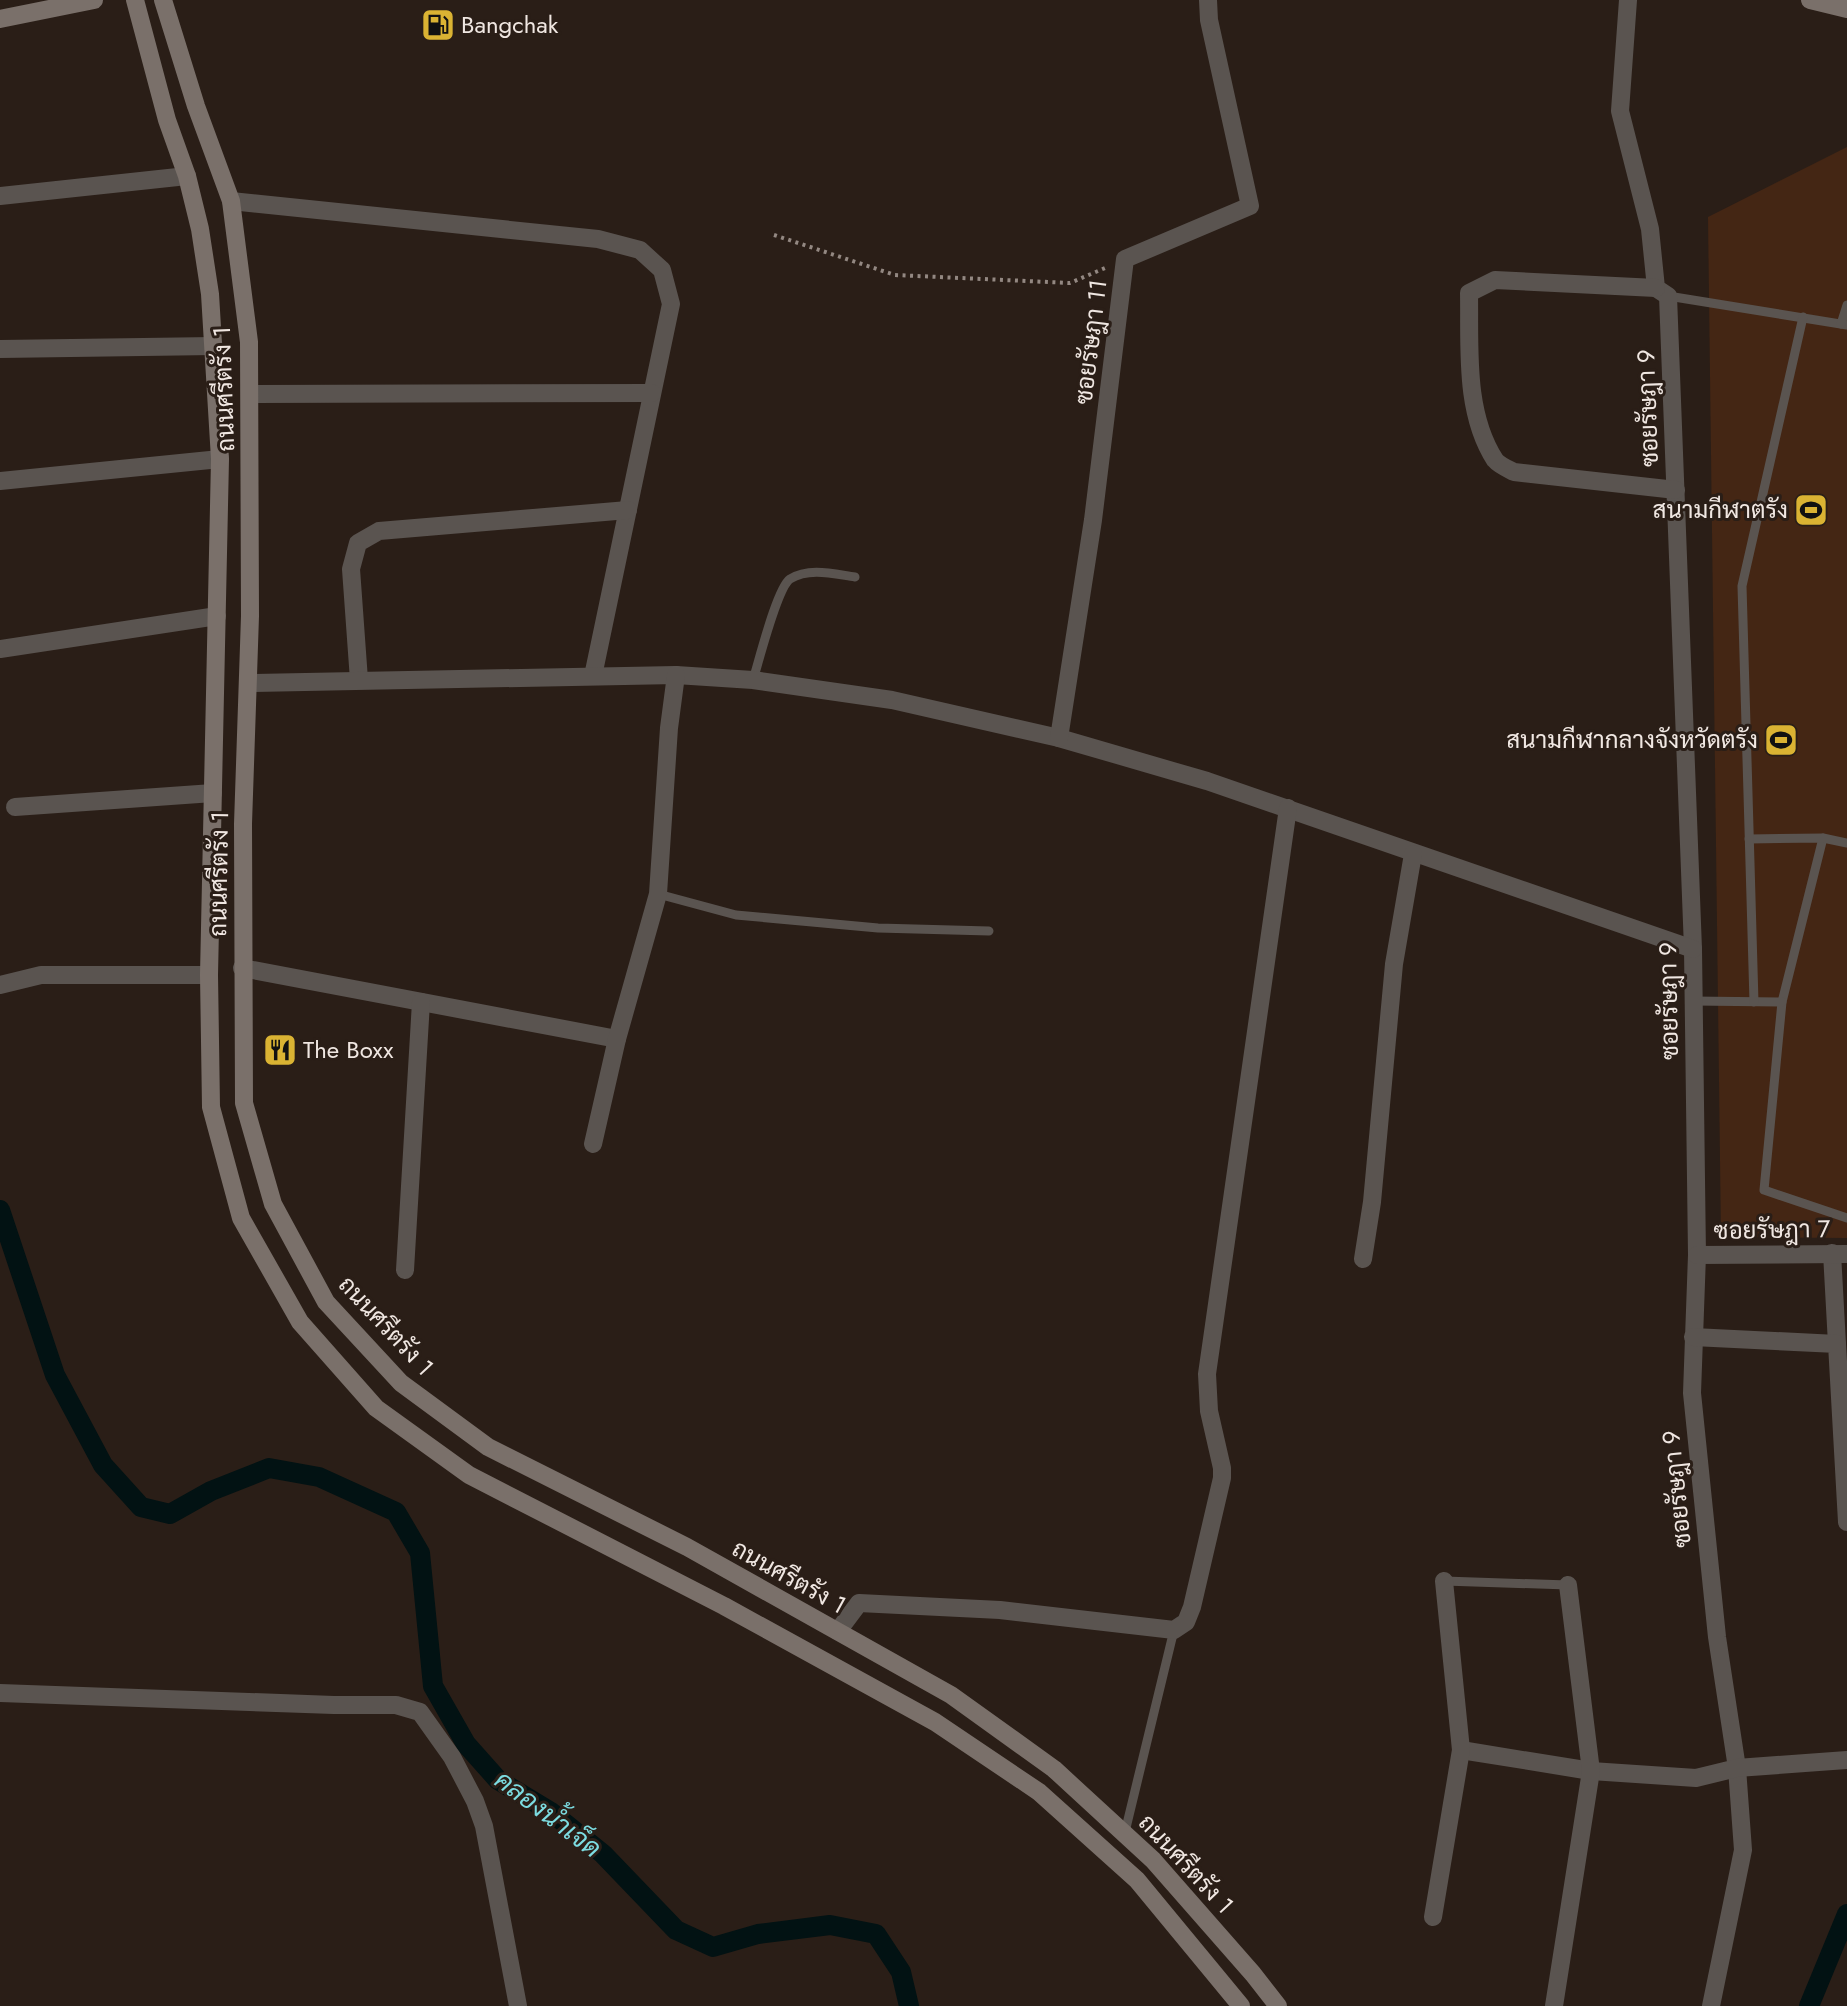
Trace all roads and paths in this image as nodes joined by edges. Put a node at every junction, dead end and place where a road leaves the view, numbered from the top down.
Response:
1 (94, 0) edge
2 (135, 0) edge
3 (162, 0) edge
4 (1208, 0) edge
5 (1628, 0) edge
6 (1810, 0) edge
7 (1847, 9) edge
8 (0, 19) edge
9 (187, 176) junction
10 (0, 196) edge
11 (231, 201) junction
12 (774, 235) dead end
13 (1125, 260) junction
14 (1662, 292) junction
15 (1847, 305) edge
16 (1803, 318) junction
17 (1844, 325) edge
18 (214, 346) junction
19 (0, 349) edge
20 (652, 393) junction
21 (250, 394) junction
22 (220, 459) junction
23 (0, 481) edge
24 (1676, 490) junction
25 (628, 510) junction
26 (855, 578) dead end
27 (217, 616) junction
28 (0, 649) edge
29 (676, 675) junction
30 (593, 676) junction
31 (358, 680) junction
32 (753, 680) junction
33 (248, 683) junction
34 (1059, 738) junction
35 (213, 793) junction
36 (15, 807) dead end
37 (1288, 808) junction
38 (1823, 838) junction
39 (1749, 839) junction
40 (1847, 843) edge
41 (1413, 854) junction
42 (658, 894) junction
43 (988, 931) dead end
44 (1693, 950) junction
45 (242, 968) junction
46 (209, 975) junction
47 (0, 985) edge
48 (1693, 1001) junction
49 (420, 1002) junction
50 (1754, 1002) junction
51 (1782, 1002) junction
52 (618, 1039) junction
53 (593, 1144) dead end
54 (1847, 1218) edge
55 (1839, 1253) edge
56 (1697, 1255) junction
57 (1364, 1259) dead end
58 (405, 1270) dead end
59 (1693, 1337) junction
60 (1837, 1344) junction
61 (1847, 1522) edge
62 (1444, 1581) joint
63 (1569, 1585) joint
64 (1174, 1630) junction
65 (838, 1631) junction
66 (0, 1693) edge
67 (1461, 1750) junction
68 (1847, 1760) edge
69 (1737, 1768) junction
70 (1590, 1771) junction
71 (1125, 1832) junction
72 (1433, 1917) dead end
73 (518, 2006) edge
74 (1241, 2006) edge
75 (1278, 2006) edge
76 (1554, 2006) edge
77 (1711, 2006) edge

1 - 8 street
2 - 9 street, ถนนศรีตรัง 1
3 - 11 street, ถนนศรีตรัง 1
4 - 13 street, ซอยรัษฎา 11
5 - 14 street, ซอยรัษฎา 9
6 - 7 street
9 - 10 street
9 - 18 street, ถนนศรีตรัง 1
11 - 20 street
11 - 21 street, ถนนศรีตรัง 1
12 - 13 path
13 - 34 street, ซอยรัษฎา 11
14 - 16 lane
14 - 24 street, ซอยรัษฎา 9
14 - 24 street
15 - 17 lane
16 - 17 lane
16 - 39 lane
18 - 19 street
18 - 22 street, ถนนศรีตรัง 1
20 - 21 street
20 - 25 street
21 - 33 street, ถนนศรีตรัง 1
22 - 23 street
22 - 27 street, ถนนศรีตรัง 1
24 - 44 street, ซอยรัษฎา 9
25 - 30 street
25 - 31 street
26 - 32 lane
27 - 28 street
27 - 35 street, ถนนศรีตรัง 1
29 - 30 street
29 - 32 street
29 - 42 street
30 - 31 street
31 - 33 street
32 - 34 street
33 - 45 street, ถนนศรีตรัง 1
34 - 37 street
35 - 36 street
35 - 46 street, ถนนศรีตรัง 1
37 - 41 street
37 - 64 street
38 - 39 lane
38 - 40 lane
38 - 51 lane
39 - 50 lane
41 - 44 street
41 - 57 street
42 - 43 lane
42 - 52 street
44 - 48 street, ซอยรัษฎา 9
45 - 49 street
45 - 65 street, ถนนศรีตรัง 1
46 - 47 street
46 - 74 street, ถนนศรีตรัง 1
48 - 50 lane
48 - 56 street, ซอยรัษฎา 9
49 - 52 street
49 - 58 street
50 - 51 lane
51 - 54 lane
52 - 53 street
55 - 56 street, ซอยรัษฎา 7
55 - 60 street
56 - 59 street, ซอยรัษฎา 9
59 - 60 street
59 - 69 street, ซอยรัษฎา 9
60 - 61 street
62 - 63 lane
62 - 67 street
63 - 70 street
64 - 65 street
64 - 71 lane
65 - 71 street, ถนนศรีตรัง 1
66 - 73 street
67 - 70 street
67 - 72 street
68 - 69 street
69 - 70 street
69 - 77 street, ซอยรัษฎา 9
70 - 76 street
71 - 75 street, ถนนศรีตรัง 1

